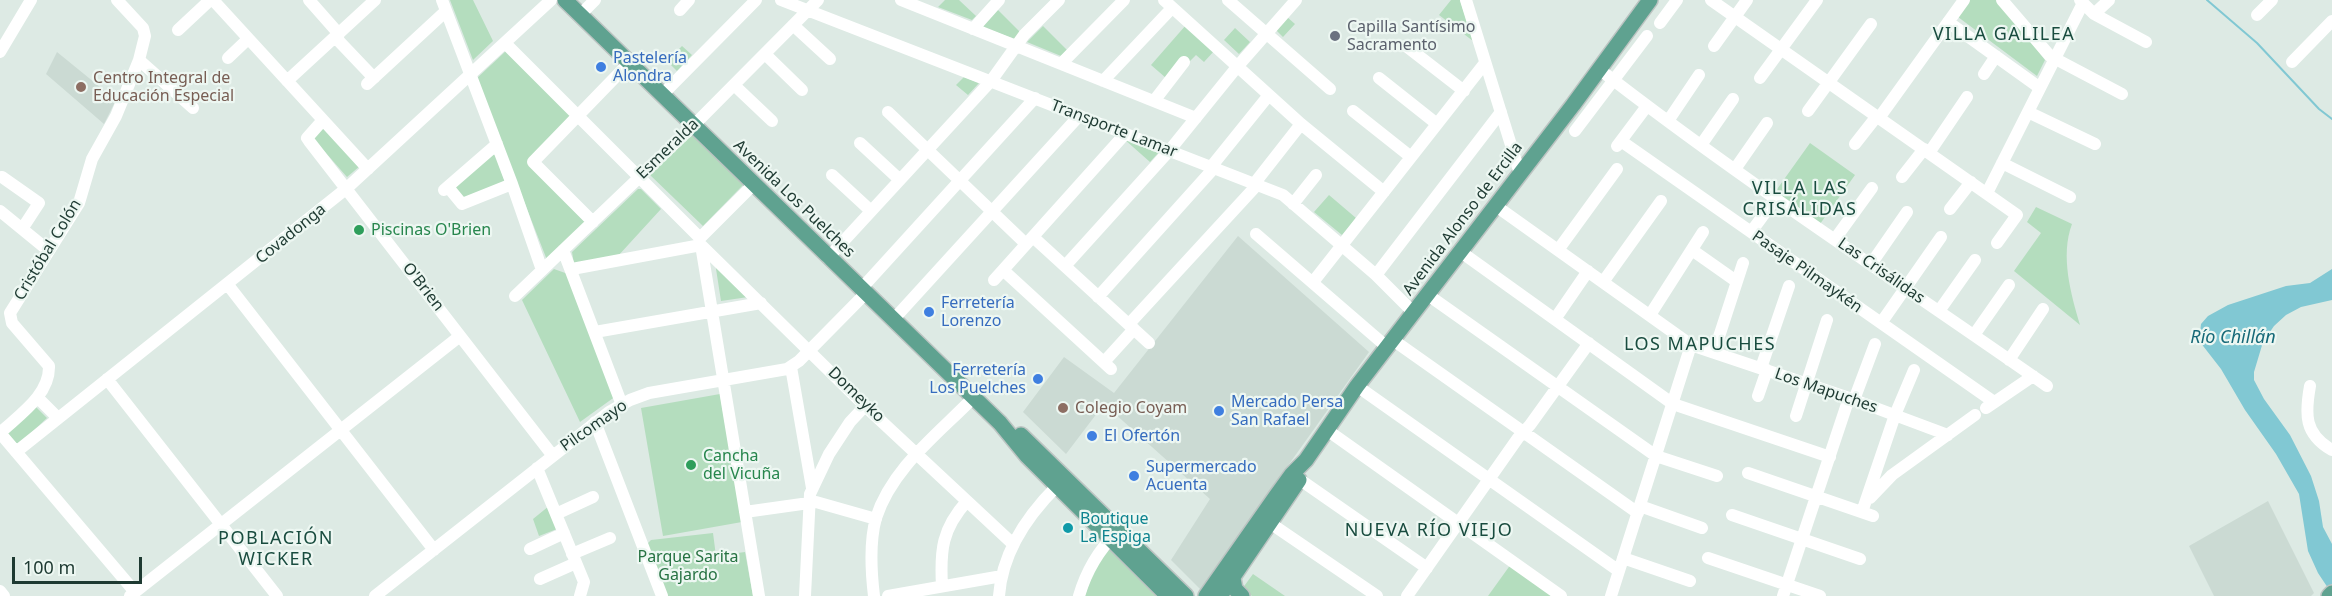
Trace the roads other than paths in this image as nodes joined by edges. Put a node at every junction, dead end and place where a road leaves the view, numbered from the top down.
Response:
1 (31, 0) edge
2 (117, 0) edge
3 (211, 0) edge
4 (309, 0) edge
5 (375, 0) edge
6 (551, 0) edge
7 (565, 0) edge
8 (595, 0) edge
9 (689, 0) edge
10 (756, 0) edge
11 (781, 0) edge
12 (818, 0) edge
13 (902, 0) edge
14 (938, 0) edge
15 (999, 0) edge
16 (1059, 0) edge
17 (1124, 0) edge
18 (1228, 0) edge
19 (1296, 0) edge
20 (1466, 0) edge
21 (1650, 0) edge
22 (1677, 0) edge
23 (1711, 0) edge
24 (1747, 0) edge
25 (1818, 0) edge
26 (1964, 0) edge
27 (2002, 0) edge
28 (2109, 0) edge
29 (2272, 0) edge
30 (2081, 2) edge
31 (1168, 4) edge
32 (444, 5) edge
33 (680, 10) dead end
34 (807, 10) junction
35 (928, 11) junction
36 (2094, 14) junction
37 (580, 15) junction
38 (2257, 15) dead end
39 (1735, 17) junction
40 (2332, 21) edge
41 (1948, 22) junction
42 (1660, 23) dead end
43 (1871, 24) dead end
44 (793, 25) junction
45 (973, 29) junction
46 (178, 30) dead end
47 (1266, 34) junction
48 (337, 35) junction
49 (1647, 36) dead end
50 (248, 39) junction
51 (2146, 42) dead end
52 (505, 44) junction
53 (1017, 46) junction
54 (1406, 46) dead end
55 (1714, 46) dead end
56 (1781, 49) junction
57 (0, 52) edge
58 (765, 54) junction
59 (1996, 56) junction
60 (228, 58) dead end
61 (830, 59) dead end
62 (139, 60) junction
63 (2054, 60) junction
64 (1184, 62) dead end
65 (2292, 62) dead end
66 (629, 63) junction
67 (1485, 63) junction
68 (1061, 64) junction
69 (1238, 67) junction
70 (1599, 69) junction
71 (1984, 74) dead end
72 (1699, 75) dead end
73 (470, 76) junction
74 (1379, 78) dead end
75 (1760, 78) dead end
76 (1614, 80) junction
77 (287, 81) junction
78 (991, 81) junction
79 (1103, 81) junction
80 (1828, 82) junction
81 (734, 85) junction
82 (2040, 88) junction
83 (1330, 89) dead end
84 (802, 90) dead end
85 (1464, 91) junction
86 (2122, 94) dead end
87 (662, 95) junction
88 (1269, 95) junction
89 (1967, 97) dead end
90 (1035, 98) junction
91 (1733, 99) dead end
92 (1154, 101) junction
93 (1647, 106) junction
94 (193, 108) dead end
95 (1353, 111) dead end
96 (1808, 111) dead end
97 (888, 112) dead end
98 (1501, 112) junction
99 (2028, 112) junction
100 (1079, 116) junction
101 (578, 117) junction
102 (1878, 117) junction
103 (1196, 118) junction
104 (323, 120) junction
105 (772, 121) dead end
106 (1668, 121) junction
107 (1767, 123) dead end
108 (1301, 124) junction
109 (1437, 124) junction
110 (693, 126) junction
111 (1575, 131) dead end
112 (1125, 134) junction
113 (860, 143) dead end
114 (496, 144) junction
115 (1855, 144) dead end
116 (2095, 144) dead end
117 (1701, 145) junction
118 (928, 150) junction
119 (1169, 151) junction
120 (1926, 151) junction
121 (1412, 157) junction
122 (2002, 163) junction
123 (1213, 168) junction
124 (368, 169) junction
125 (1617, 169) dead end
126 (1736, 169) junction
127 (1316, 174) dead end
128 (1520, 174) junction
129 (832, 175) dead end
130 (2, 177) dead end
131 (639, 177) junction
132 (1902, 177) dead end
133 (900, 180) junction
134 (960, 181) junction
135 (1971, 182) junction
136 (512, 184) junction
137 (753, 184) junction
138 (1255, 184) junction
139 (347, 188) junction
140 (1872, 188) dead end
141 (1384, 192) junction
142 (1987, 193) junction
143 (2070, 196) dead end
144 (1776, 198) junction
145 (1661, 201) dead end
146 (1293, 204) junction
147 (1496, 206) junction
148 (1950, 209) dead end
149 (0, 211) edge
150 (871, 211) junction
151 (992, 212) junction
152 (1907, 212) dead end
153 (593, 222) junction
154 (22, 229) junction
155 (1703, 232) dead end
156 (1751, 232) junction
157 (1256, 234) dead end
158 (1941, 237) dead end
159 (1835, 239) junction
160 (1029, 240) junction
161 (700, 241) junction
162 (1997, 243) dead end
163 (1342, 245) junction
164 (563, 250) junction
165 (1558, 250) junction
166 (1692, 250) junction
167 (49, 251) junction
168 (1461, 252) junction
169 (828, 258) junction
170 (1975, 260) dead end
171 (1743, 263) dead end
172 (1871, 264) junction
173 (1065, 266) junction
174 (572, 269) junction
175 (542, 270) junction
176 (1588, 271) junction
177 (1376, 275) junction
178 (1736, 281) junction
179 (1313, 282) junction
180 (1603, 282) junction
181 (228, 285) junction
182 (2009, 285) dead end
183 (1789, 286) dead end
184 (1905, 288) junction
185 (863, 291) junction
186 (1428, 295) junction
187 (515, 296) dead end
188 (1098, 297) junction
189 (761, 303) junction
190 (2043, 309) dead end
191 (712, 311) junction
192 (1939, 311) junction
193 (0, 313) edge
194 (1414, 313) junction
195 (1650, 315) junction
196 (1555, 319) junction
197 (893, 320) junction
198 (1827, 320) dead end
199 (12, 322) junction
200 (1881, 323) junction
201 (1131, 327) junction
202 (595, 332) junction
203 (1974, 335) junction
204 (460, 336) junction
205 (1149, 343) dead end
206 (1589, 343) junction
207 (1390, 344) junction
208 (1875, 344) dead end
209 (1691, 345) junction
210 (810, 350) junction
211 (1714, 352) junction
212 (2009, 360) junction
213 (791, 367) junction
214 (1764, 369) junction
215 (1914, 370) dead end
216 (2033, 376) junction
217 (107, 379) junction
218 (723, 380) junction
219 (1807, 384) junction
220 (1357, 386) junction
221 (1558, 386) junction
222 (2047, 386) dead end
223 (2310, 386) dead end
224 (1758, 396) dead end
225 (38, 398) junction
226 (973, 398) junction
227 (1852, 399) junction
228 (1673, 404) junction
229 (622, 405) junction
230 (865, 406) junction
231 (1985, 408) junction
232 (1895, 415) junction
233 (1796, 416) dead end
234 (58, 418) junction
235 (595, 422) junction
236 (1000, 423) junction
237 (341, 430) junction
238 (1327, 430) junction
239 (1523, 432) junction
240 (0, 433) edge
241 (1948, 435) junction
242 (2332, 450) edge
243 (16, 452) junction
244 (917, 454) junction
245 (552, 456) junction
246 (1656, 456) junction
247 (1830, 456) junction
248 (1306, 460) junction
249 (537, 468) junction
250 (1748, 473) dead end
251 (1717, 476) dead end
252 (1299, 479) junction
253 (1489, 479) junction
254 (1057, 486) junction
255 (812, 488) junction
256 (1816, 496) junction
257 (593, 497) dead end
258 (967, 501) junction
259 (808, 503) junction
260 (1639, 510) junction
261 (1867, 510) junction
262 (745, 512) junction
263 (556, 514) junction
264 (1732, 515) dead end
265 (876, 519) junction
266 (1270, 523) junction
267 (1458, 523) junction
268 (220, 525) junction
269 (1702, 528) dead end
270 (564, 533) junction
271 (1114, 534) junction
272 (610, 538) dead end
273 (1802, 539) junction
274 (1013, 544) junction
275 (530, 549) dead end
276 (434, 550) junction
277 (1623, 558) junction
278 (1708, 558) dead end
279 (574, 559) junction
280 (1860, 559) dead end
281 (1427, 568) junction
282 (1619, 571) junction
283 (1002, 576) junction
284 (1233, 578) junction
285 (540, 579) dead end
286 (1690, 581) dead end
287 (942, 586) junction
288 (1785, 590) edge
289 (0, 591) edge
290 (132, 594) edge
291 (4, 596) edge
292 (277, 596) edge
293 (375, 596) edge
294 (580, 596) edge
295 (662, 596) edge
296 (759, 596) edge
297 (805, 596) edge
298 (874, 596) edge
299 (888, 596) edge
300 (999, 596) edge
301 (1079, 596) edge
302 (1168, 596) edge
303 (1186, 596) edge
304 (1206, 596) edge
305 (1220, 596) edge
306 (1242, 596) edge
307 (1377, 596) edge
308 (1407, 596) edge
309 (1561, 596) edge
310 (1611, 596) edge
311 (1820, 596) edge

1 - 57 street
2 - 62 street, Cristóbal Colón
3 - 46 street
3 - 50 street
4 - 48 street
5 - 48 street
6 - 52 street, Covadonga
7 - 37 main road, Avenida Los Puelches
8 - 37 street
9 - 33 street
10 - 87 street
11 - 34 street, Transporte Lamar
12 - 34 street, Esmeralda
13 - 35 street
14 - 35 street
15 - 45 street
16 - 53 street
17 - 68 street
18 - 47 street
19 - 47 street
20 - 67 street
21 - 70 main road, Avenida Alonso de Ercilla
22 - 42 street
23 - 39 street
24 - 39 street
25 - 56 street
26 - 41 street
27 - 63 street
28 - 36 street
29 - 38 street
30 - 36 street
30 - 63 street
31 - 69 street
31 - 79 street
32 - 48 street
32 - 73 street
34 - 44 street, Esmeralda
34 - 78 street, Transporte Lamar
35 - 45 street
36 - 51 street
37 - 66 main road, Avenida Los Puelches
39 - 55 street
39 - 56 street
40 - 65 street
41 - 59 street
41 - 102 street
43 - 80 street
44 - 58 street, Esmeralda
44 - 61 street
45 - 53 street
47 - 69 street
47 - 83 street
48 - 77 street
49 - 76 street
50 - 60 street
50 - 77 street
52 - 73 street, Covadonga
52 - 101 street, Domeyko
53 - 68 street
53 - 78 street
54 - 85 street
56 - 75 street
56 - 80 street
58 - 81 street, Esmeralda
58 - 84 street
59 - 71 street
59 - 82 street
62 - 94 street
62 - 167 street, Cristóbal Colón
63 - 82 street
63 - 86 street
64 - 92 street
66 - 87 main road, Avenida Los Puelches
66 - 101 street
67 - 85 street
67 - 98 street
68 - 79 street
69 - 88 street
69 - 103 street
70 - 76 street, Las Crisálidas
70 - 128 main road, Avenida Alonso de Ercilla
72 - 106 street
73 - 114 street
73 - 124 street, Covadonga
74 - 109 street
76 - 93 street, Las Crisálidas
76 - 111 street
77 - 104 street
78 - 90 street, Transporte Lamar
78 - 118 street
79 - 92 street
80 - 96 street
80 - 102 street
81 - 105 street
81 - 110 street, Esmeralda
82 - 99 street
85 - 109 street
87 - 110 main road, Avenida Los Puelches
88 - 108 street
88 - 123 street
89 - 120 street
90 - 100 street, Transporte Lamar
90 - 134 street, Pilcomayo
91 - 117 street
92 - 103 street
93 - 106 street, Las Crisálidas
93 - 156 street, Pasaje Pilmaykén
95 - 121 street
97 - 118 street
98 - 128 street
98 - 177 street
99 - 116 street
99 - 122 street
100 - 112 street, Transporte Lamar
100 - 151 street
101 - 131 street, Domeyko
101 - 153 street
102 - 115 street
102 - 120 street
103 - 119 street
104 - 124 street
104 - 139 street, O'Brien
106 - 117 street, Las Crisálidas
107 - 126 street
108 - 138 street
108 - 141 street
109 - 121 street
110 - 131 street, Esmeralda
110 - 137 main road, Avenida Los Puelches
112 - 119 street, Transporte Lamar
112 - 160 street
113 - 133 street
114 - 136 street
114 - 136 street
117 - 126 street, Las Crisálidas
118 - 133 street
118 - 134 street
119 - 123 street, Transporte Lamar
119 - 173 street
120 - 132 street
120 - 135 street
121 - 141 street
122 - 142 street
122 - 143 street
123 - 138 street, Transporte Lamar
123 - 188 street
124 - 139 street, Covadonga
125 - 165 street
126 - 144 street, Las Crisálidas
127 - 146 street
128 - 147 main road, Avenida Alonso de Ercilla
129 - 150 street
130 - 154 street
131 - 153 street, Esmeralda
131 - 161 street, Domeyko
133 - 150 street
134 - 151 street
134 - 185 street, Pilcomayo
135 - 142 street
135 - 148 street
136 - 175 street
137 - 161 street
137 - 169 main road, Avenida Los Puelches
138 - 146 street, Transporte Lamar
138 - 201 street
139 - 181 street, Covadonga
139 - 204 street, O'Brien
140 - 159 street
141 - 163 street
142 - 162 street
144 - 156 street
144 - 159 street, Las Crisálidas
145 - 180 street
146 - 163 street, Transporte Lamar
147 - 165 street, Los Mapuches
147 - 168 main road, Avenida Alonso de Ercilla
149 - 154 street
150 - 169 street
151 - 160 street
151 - 197 street
152 - 172 street
153 - 164 street, Esmeralda
154 - 167 street
155 - 166 street
156 - 200 street, Pasaje Pilmaykén
157 - 179 street
158 - 184 street
159 - 172 street, Las Crisálidas
160 - 173 street
160 - 201 street
161 - 174 street
161 - 189 street, Domeyko
161 - 191 street
163 - 177 street, Transporte Lamar
163 - 179 street
164 - 174 street
164 - 175 street, Esmeralda
165 - 176 street, Los Mapuches
166 - 178 street
166 - 195 street
167 - 199 street, Cristóbal Colón
168 - 186 main road, Avenida Alonso de Ercilla
168 - 196 street
169 - 185 main road, Avenida Los Puelches
170 - 192 street
171 - 178 street
172 - 184 street, Las Crisálidas
173 - 188 street
174 - 202 street
175 - 187 street, Esmeralda
176 - 180 street, Los Mapuches
176 - 196 street
177 - 194 street, Transporte Lamar
178 - 211 street
179 - 207 street
180 - 195 street, Los Mapuches
181 - 217 street, Covadonga
181 - 237 street
182 - 203 street
183 - 214 street
184 - 192 street, Las Crisálidas
184 - 200 street
185 - 197 main road, Avenida Los Puelches
185 - 210 street, Pilcomayo
186 - 194 main road, Avenida Alonso de Ercilla
186 - 221 street
188 - 201 street
189 - 191 street
189 - 210 street, Domeyko
190 - 212 street
191 - 202 street
191 - 218 street
192 - 203 street, Las Crisálidas
193 - 199 street
194 - 207 main road, Avenida Alonso de Ercilla
195 - 209 street, Los Mapuches
196 - 206 street
197 - 226 main road, Avenida Los Puelches
198 - 219 street
199 - 225 street, Cristóbal Colón
200 - 231 street, Pasaje Pilmaykén
201 - 205 street
202 - 229 street
203 - 212 street, Las Crisálidas
204 - 237 street
204 - 245 street, O'Brien
206 - 221 street
206 - 228 street
207 - 220 main road, Avenida Alonso de Ercilla
207 - 239 street
208 - 227 street
209 - 211 street, Los Mapuches
209 - 228 street
210 - 213 street, Pilcomayo
210 - 230 street, Domeyko
211 - 214 street, Los Mapuches
212 - 216 street, Las Crisálidas
213 - 218 street, Pilcomayo
213 - 255 street
214 - 219 street, Los Mapuches
214 - 224 street
215 - 232 street
216 - 222 street, Las Crisálidas
216 - 231 street
217 - 234 street, Covadonga
217 - 268 street
218 - 229 street, Pilcomayo
218 - 262 street
219 - 227 street, Los Mapuches
219 - 233 street
220 - 238 main road, Avenida Alonso de Ercilla
220 - 253 street
221 - 239 street
221 - 246 street
223 - 242 street
225 - 234 street
225 - 240 street, Cristóbal Colón
226 - 236 main road, Avenida Los Puelches
226 - 244 street
227 - 232 street, Los Mapuches
227 - 247 street
228 - 246 street
228 - 247 street
229 - 235 street, Pilcomayo
230 - 244 street, Domeyko
230 - 255 street
231 - 241 street
232 - 241 street, Los Mapuches
232 - 261 street
234 - 243 street, Covadonga
235 - 245 street, Pilcomayo
235 - 295 street
236 - 254 main road, Avenida Los Puelches
236 - 271 main road, Avenida Los Puelches
237 - 268 street
237 - 276 street
238 - 248 main road, Avenida Alonso de Ercilla
238 - 267 street
239 - 253 street
239 - 260 street
240 - 243 street
241 - 261 street
243 - 290 street
244 - 258 street, Domeyko
244 - 265 street
245 - 249 street, Pilcomayo
246 - 251 street
246 - 260 street
247 - 256 street
248 - 252 main road, Avenida Alonso de Ercilla
248 - 304 main road, Avenida Alonso de Ercilla
249 - 263 street
249 - 276 street, Pilcomayo
250 - 256 street
252 - 266 main road, Avenida Alonso de Ercilla
252 - 281 street
253 - 267 street
253 - 282 street
254 - 271 main road, Avenida Los Puelches
254 - 274 street
255 - 259 street
256 - 261 street
256 - 273 street
257 - 263 street
258 - 274 street, Domeyko
258 - 287 street
259 - 262 street
259 - 265 street
259 - 297 street
260 - 269 street
260 - 277 street
262 - 296 street
263 - 270 street
264 - 273 street
265 - 298 street
266 - 284 main road, Avenida Alonso de Ercilla
266 - 307 street
267 - 281 street
267 - 309 street
268 - 290 street
268 - 292 street
270 - 275 street
270 - 279 street
271 - 301 street
271 - 302 main road, Avenida Los Puelches
271 - 303 main road, Avenida Los Puelches
272 - 279 street
273 - 280 street
273 - 288 street
274 - 283 street
276 - 293 street, Pilcomayo
277 - 282 street
277 - 286 street
278 - 288 street
279 - 285 street
279 - 294 street
281 - 308 street
282 - 310 street
283 - 287 street
283 - 300 street
284 - 305 main road, Avenida Alonso de Ercilla
284 - 306 main road
287 - 299 street
288 - 311 street
289 - 291 street

